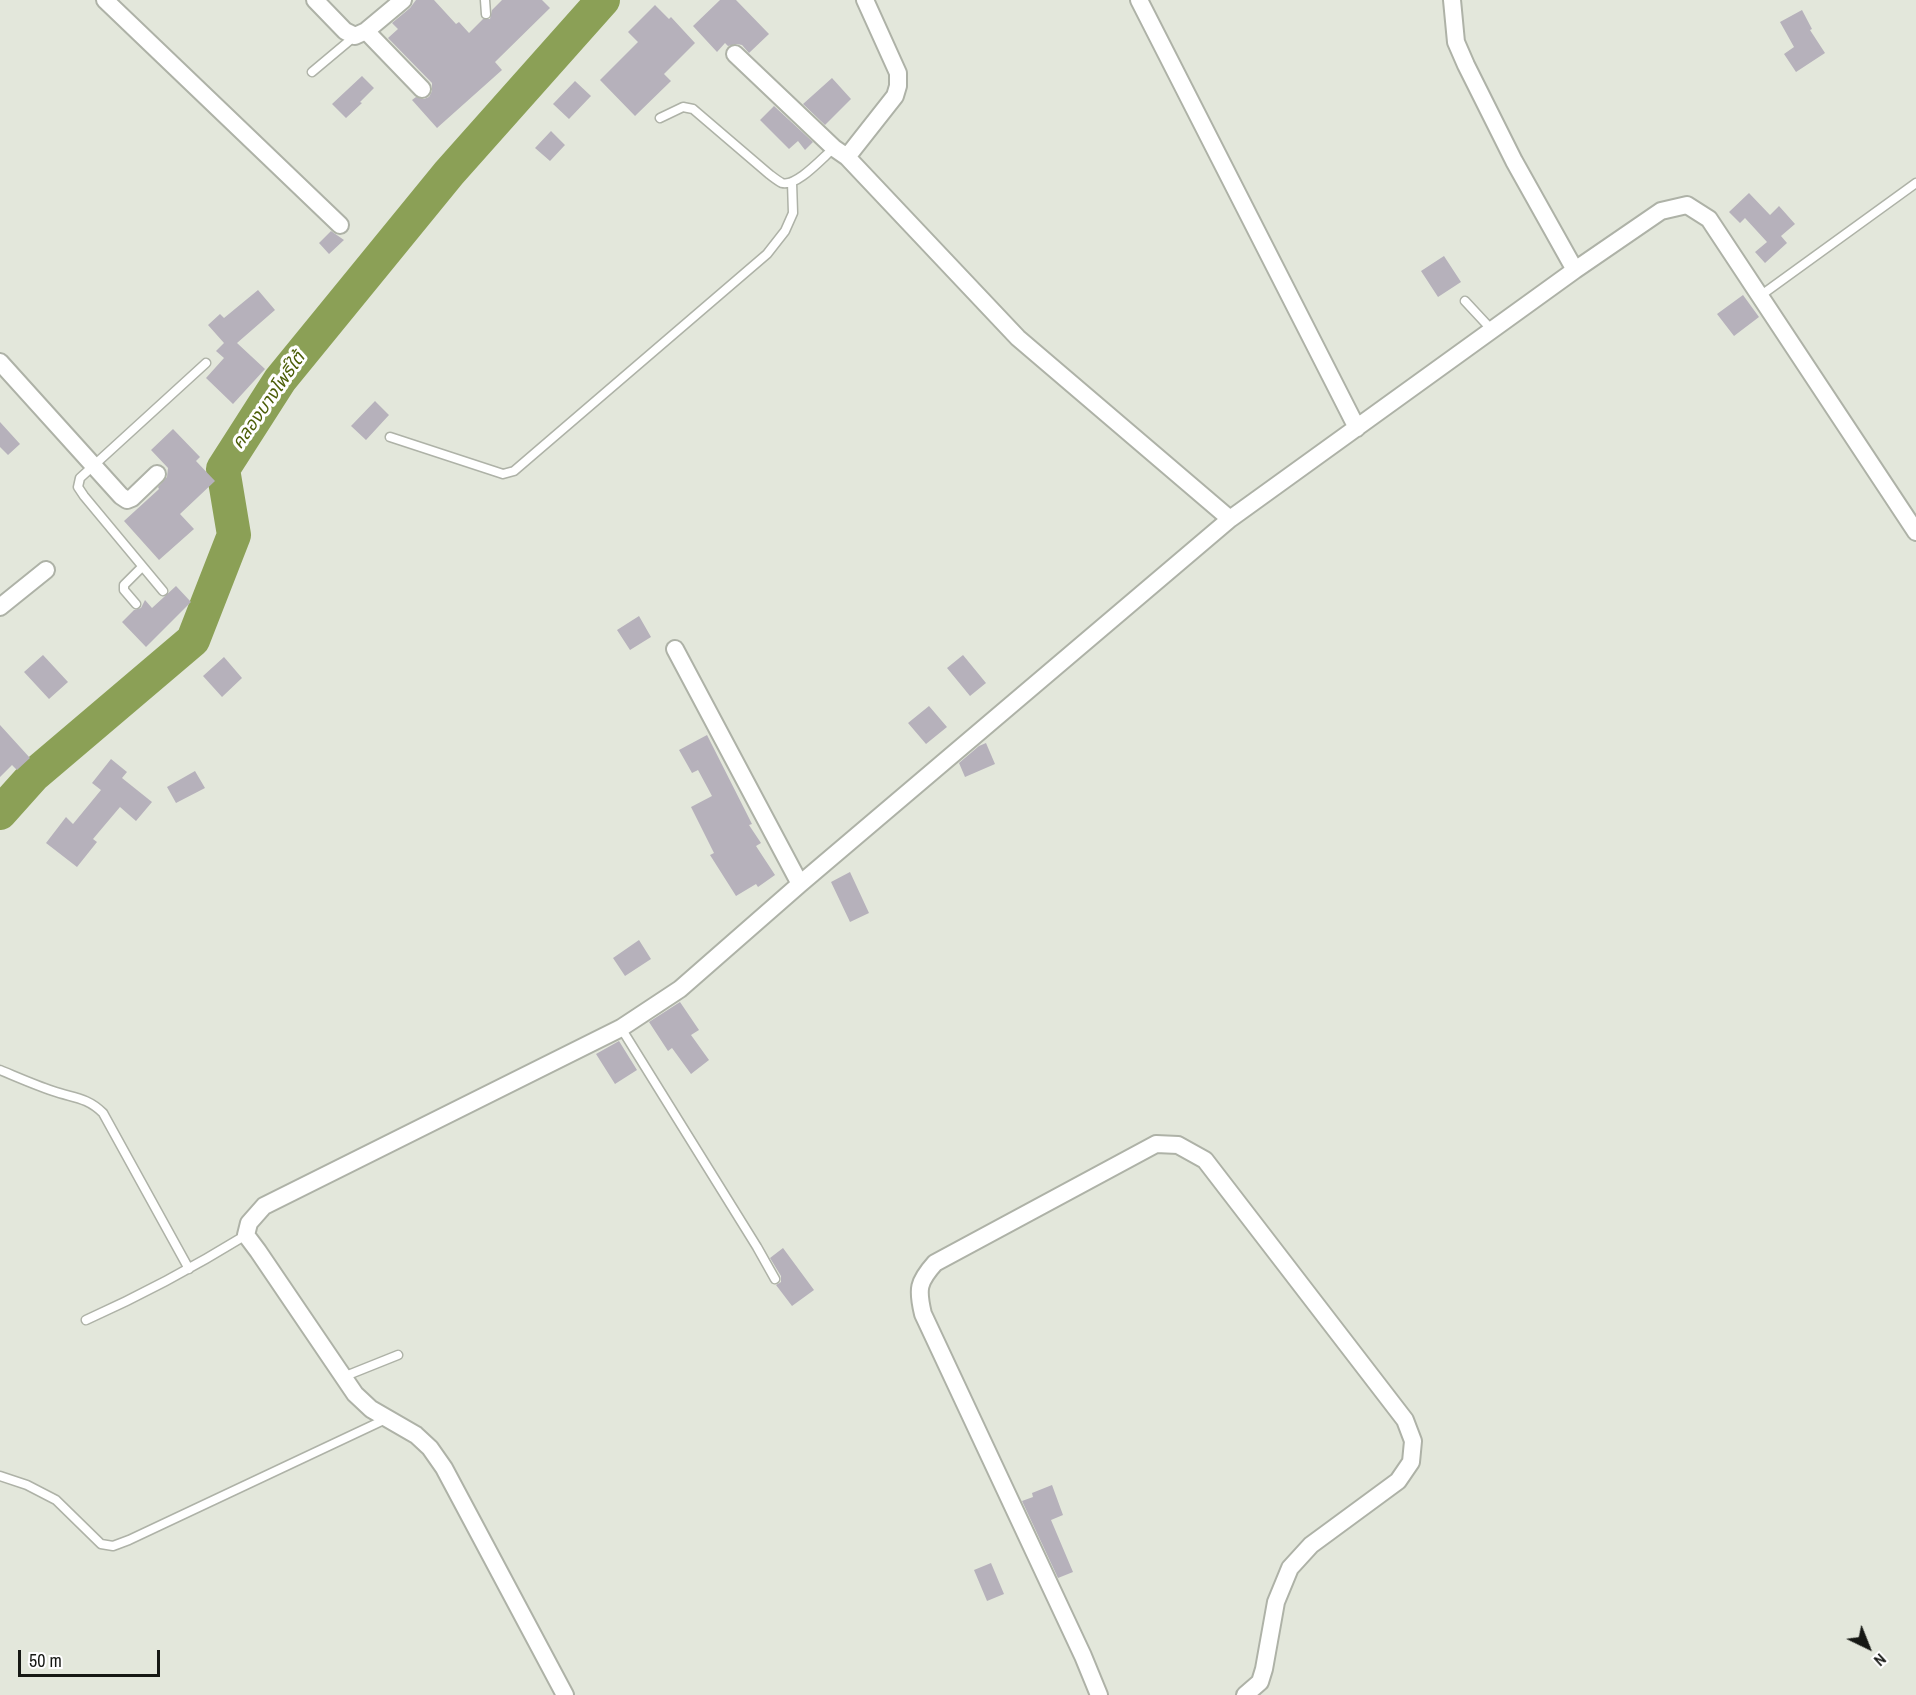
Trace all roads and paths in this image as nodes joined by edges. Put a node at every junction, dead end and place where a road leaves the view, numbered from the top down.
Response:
1 (105, 0) edge
2 (315, 0) edge
3 (403, 0) edge
4 (485, 0) edge
5 (865, 0) edge
6 (1139, 0) edge
7 (1452, 0) edge
8 (486, 14) dead end
9 (360, 34) junction
10 (735, 54) dead end
11 (312, 72) dead end
12 (422, 89) dead end
13 (660, 118) dead end
14 (841, 152) junction
15 (792, 183) junction
16 (1916, 183) edge
17 (340, 225) dead end
18 (1575, 270) junction
19 (1760, 296) junction
20 (1465, 301) dead end
21 (1492, 330) junction
22 (0, 362) edge
23 (206, 363) dead end
24 (1357, 428) junction
25 (390, 437) dead end
26 (93, 465) junction
27 (157, 474) dead end
28 (1230, 519) junction
29 (1916, 532) edge
30 (142, 567) junction
31 (46, 570) dead end
32 (163, 591) dead end
33 (136, 604) dead end
34 (0, 607) edge
35 (675, 649) dead end
36 (800, 884) junction
37 (621, 1028) junction
38 (0, 1070) edge
39 (246, 1235) junction
40 (189, 1269) junction
41 (775, 1279) dead end
42 (86, 1320) dead end
43 (398, 1355) dead end
44 (342, 1377) junction
45 (387, 1418) junction
46 (0, 1476) edge
47 (565, 1695) edge
48 (1098, 1695) edge
49 (1245, 1695) edge

1 - 17 street
2 - 9 street
3 - 9 street
4 - 8 lane
5 - 14 street
6 - 24 street
7 - 18 street
9 - 11 lane
9 - 12 street
10 - 14 street
13 - 15 lane
14 - 15 lane
14 - 28 street
15 - 25 lane
16 - 19 lane
18 - 19 street
18 - 21 street
19 - 29 street
20 - 21 lane
21 - 24 street
22 - 26 street
23 - 26 lane
24 - 28 street
26 - 27 street
26 - 30 lane
28 - 36 street
30 - 32 lane
30 - 33 lane
31 - 34 street
35 - 36 street
36 - 37 street
37 - 39 street
37 - 41 lane
38 - 40 lane
39 - 40 lane
39 - 44 street
40 - 42 lane
43 - 44 lane
44 - 45 street
45 - 46 lane
45 - 47 street
48 - 49 street

